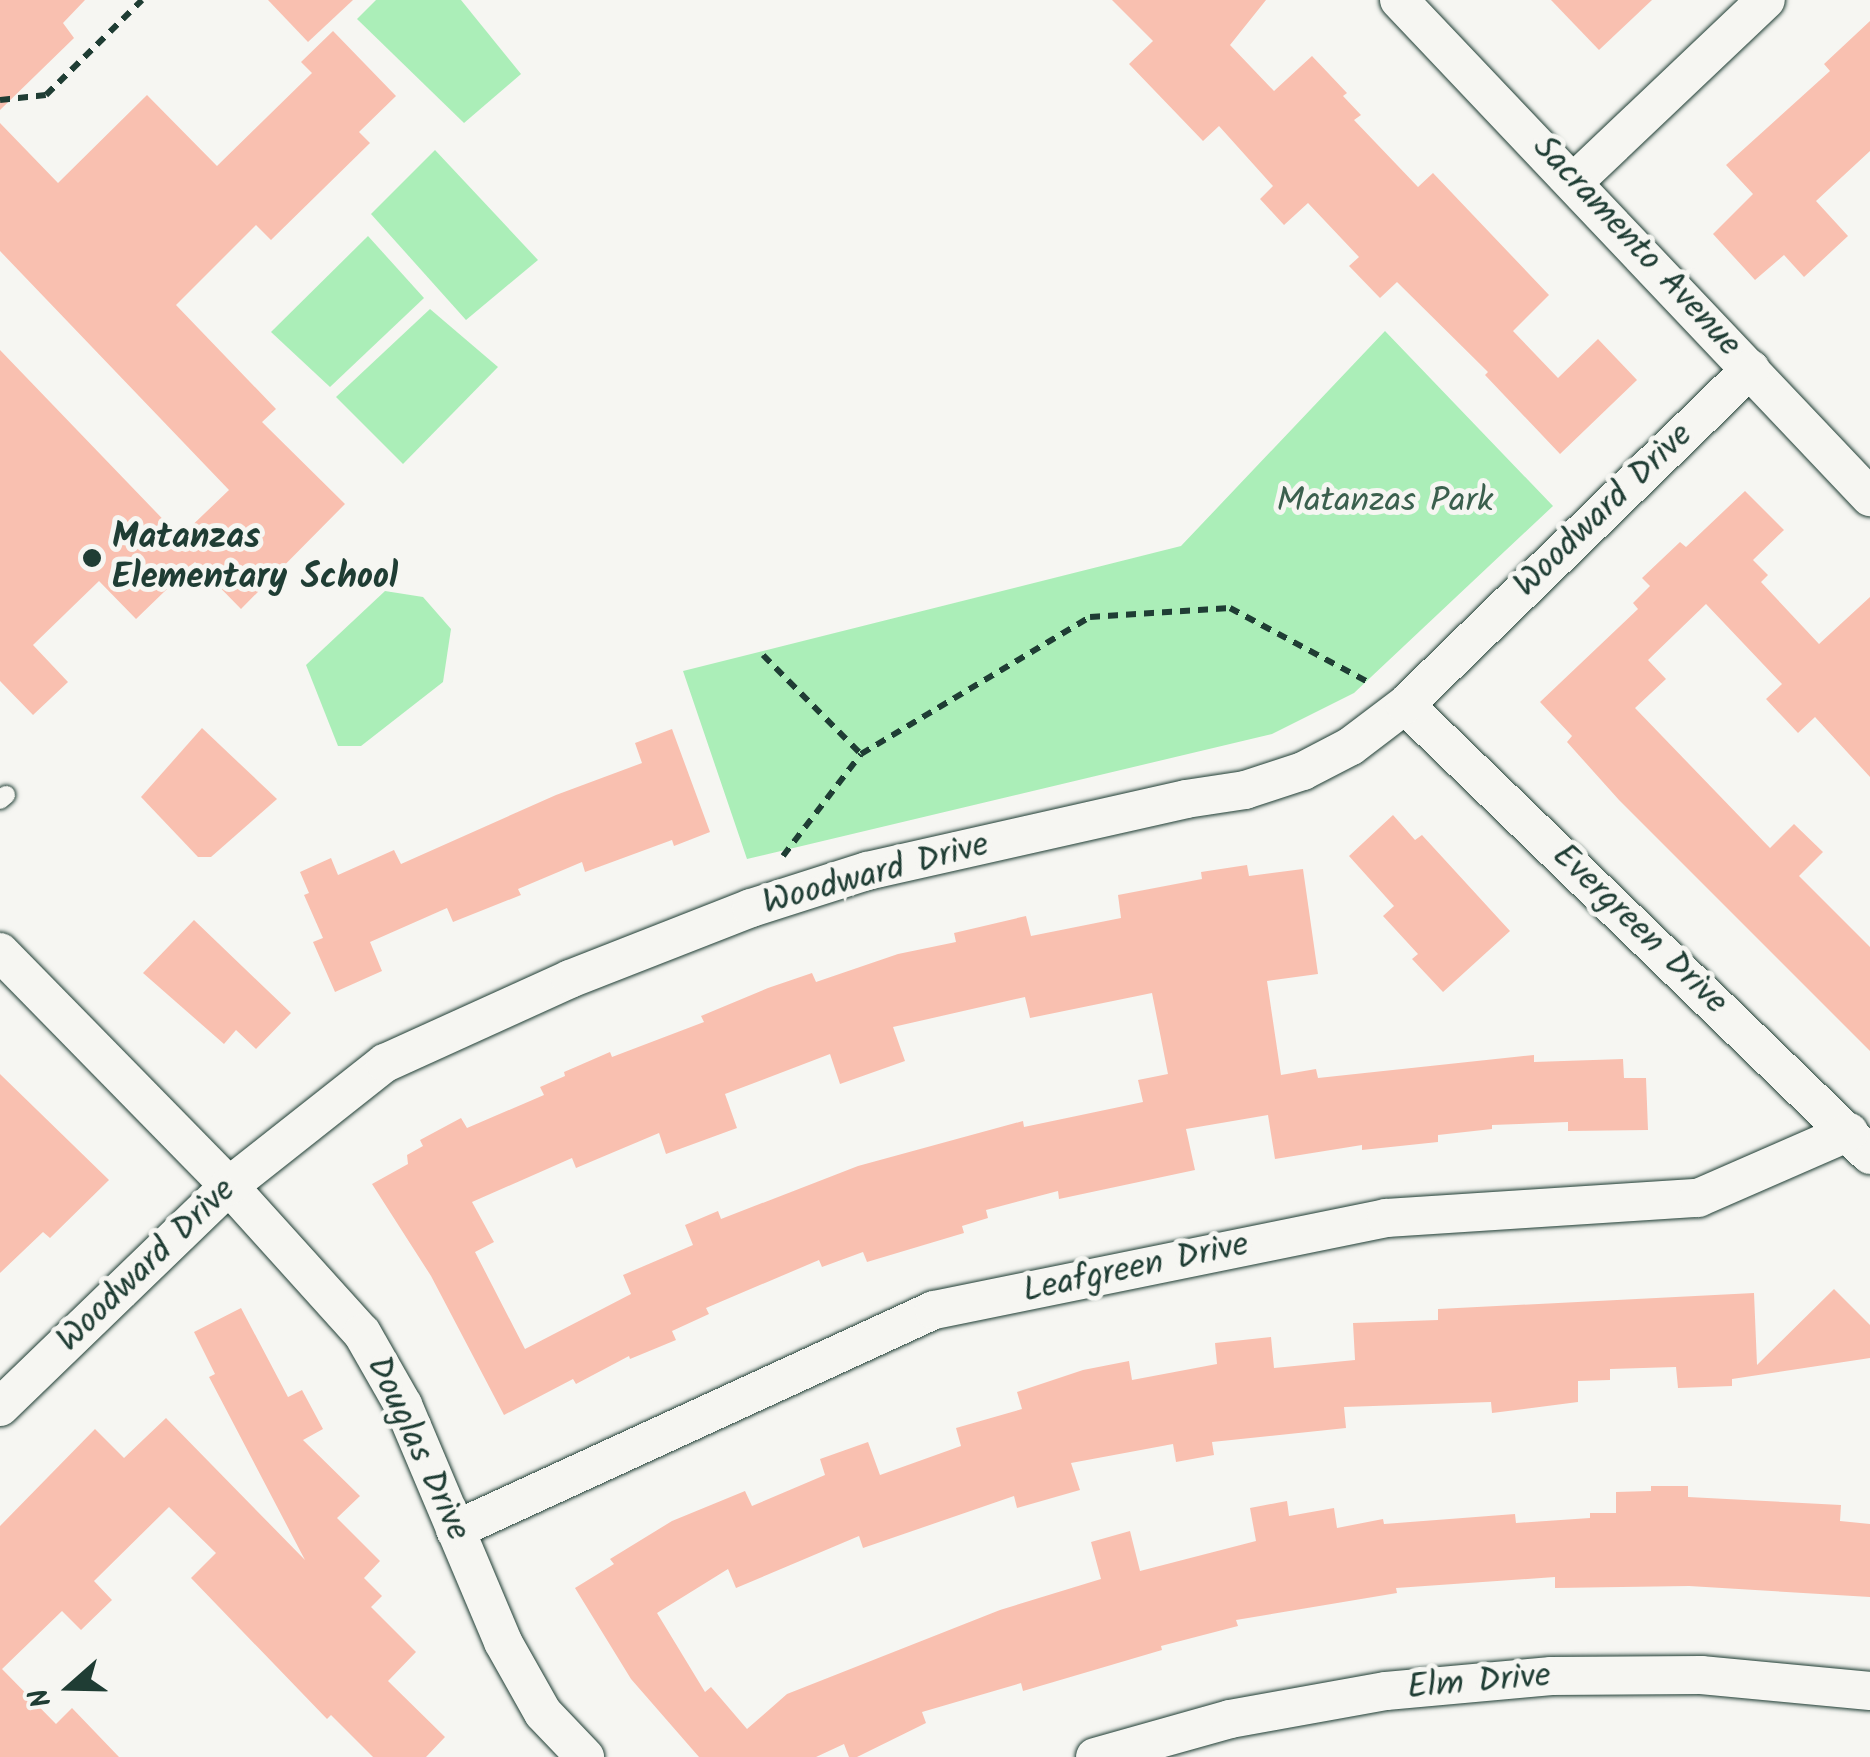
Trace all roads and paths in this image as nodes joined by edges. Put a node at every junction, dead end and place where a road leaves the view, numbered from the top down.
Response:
1 (142, 0) edge
2 (1399, 0) edge
3 (1766, 0) edge
4 (0, 100) edge
5 (1575, 181) junction
6 (1751, 368) junction
7 (1870, 497) edge
8 (764, 656) dead end
9 (1406, 706) junction
10 (862, 754) junction
11 (779, 860) dead end
12 (0, 952) edge
13 (1860, 1144) edge
14 (228, 1186) junction
15 (0, 1408) edge
16 (455, 1530) junction
17 (1870, 1691) edge
18 (586, 1757) edge
19 (1096, 1757) edge

1 - 4 path
2 - 5 street, Sacramento Avenue
3 - 5 street
5 - 6 street, Sacramento Avenue
6 - 7 street, Sacramento Avenue
6 - 9 street, Woodward Drive
8 - 10 path
9 - 10 path
9 - 13 street, Evergreen Drive
9 - 14 street, Woodward Drive
10 - 11 path
12 - 14 street, Douglas Drive
13 - 16 street, Leafgreen Drive
14 - 15 street, Woodward Drive
14 - 16 street, Douglas Drive
16 - 18 street, Douglas Drive
17 - 19 street, Elm Drive

